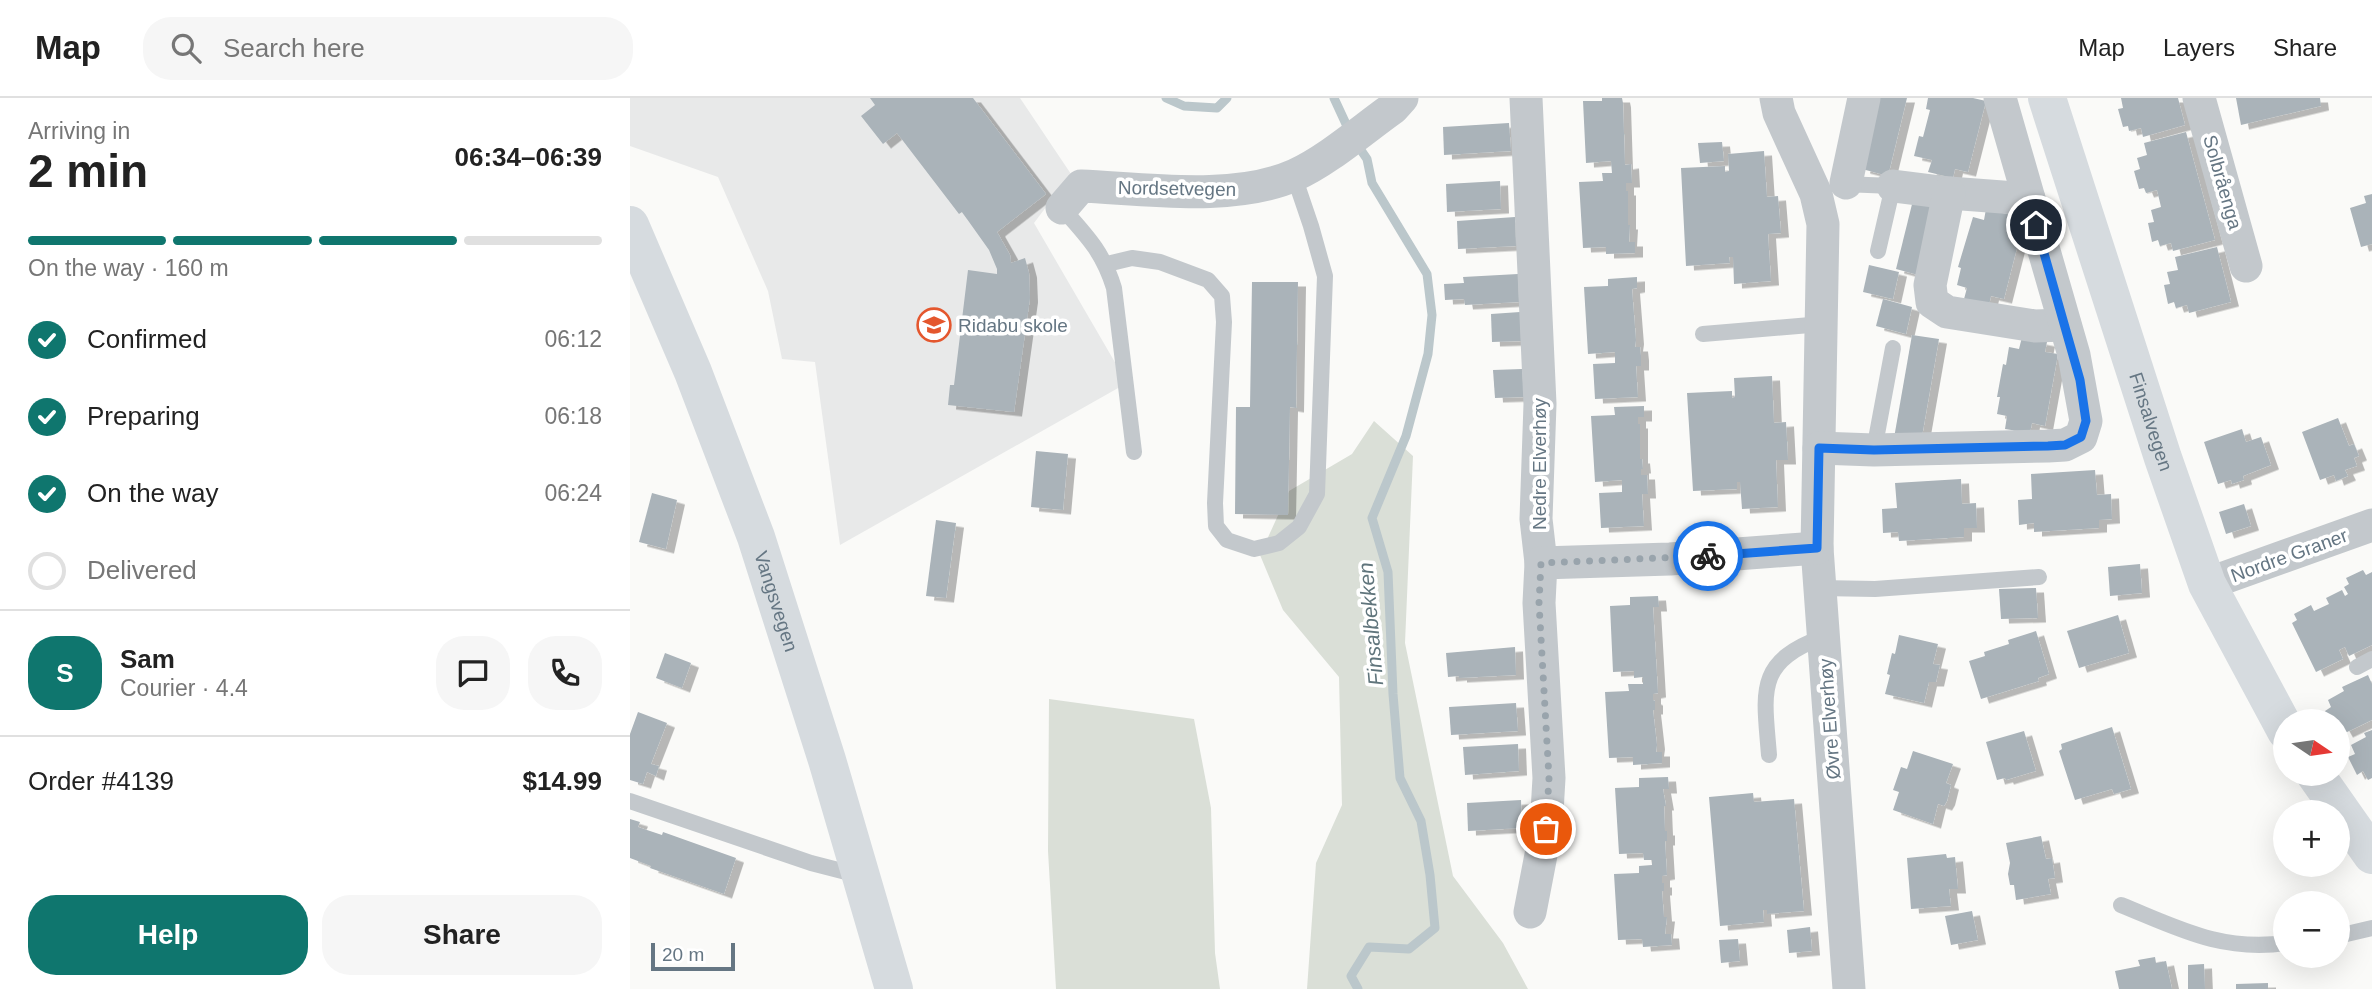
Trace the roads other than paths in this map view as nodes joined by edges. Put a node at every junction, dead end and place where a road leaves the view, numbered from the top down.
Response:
1 (1526, 98) edge
2 (1776, 98) edge
3 (1864, 98) edge
4 (2000, 98) edge
5 (2047, 98) edge
6 (2199, 98) edge
7 (1397, 103) edge
8 (1294, 176) junction
9 (1893, 186) junction
10 (1831, 188) junction
11 (1949, 193) junction
12 (2029, 200) junction
13 (1062, 208) joint
14 (630, 225) edge
15 (1878, 251) dead end
16 (1107, 264) junction
17 (2246, 266) dead end
18 (1822, 324) junction
19 (2065, 325) junction
20 (1703, 334) dead end
21 (1893, 348) dead end
22 (1819, 448) junction
23 (1874, 450) junction
24 (1134, 452) dead end
25 (2372, 525) edge
26 (1817, 548) junction
27 (1541, 563) junction
28 (2039, 577) dead end
29 (2207, 584) junction
30 (1820, 588) junction
31 (1823, 637) junction
32 (2274, 709) edge
33 (1769, 755) dead end
34 (2323, 786) edge
35 (630, 801) edge
36 (2372, 855) edge
37 (860, 871) junction
38 (2121, 905) dead end
39 (1530, 912) dead end
40 (2372, 928) edge
41 (2350, 933) edge
42 (2273, 944) edge
43 (894, 989) edge
44 (1849, 989) edge

1 - 27 street, Nedre Elverhøy
2 - 10 street, Øvre Elverhøy
3 - 10 street, Øvre Elverhøy
4 - 12 street
5 - 29 main road, Finsalvegen
6 - 17 street, Solbråenga
7 - 8 street, Nordsetvegen
8 - 13 street, Nordsetvegen
8 - 16 lane
9 - 10 lane
9 - 11 street
9 - 15 lane
10 - 18 street, Øvre Elverhøy
11 - 12 street
11 - 19 street
12 - 19 street
13 - 16 lane
14 - 37 main road, Vangsvegen
16 - 24 lane
18 - 20 lane
18 - 22 street, Øvre Elverhøy
19 - 23 street
21 - 23 lane
22 - 23 street
22 - 26 street, Øvre Elverhøy
25 - 29 street, Nordre Graner
26 - 27 street
26 - 30 street, Øvre Elverhøy
27 - 39 street, Nedre Elverhøy
28 - 30 lane
29 - 32 main road, Finsalvegen
30 - 31 street, Øvre Elverhøy
31 - 33 lane
31 - 44 street, Øvre Elverhøy
34 - 36 main road
35 - 37 lane
37 - 43 main road, Vangsvegen
38 - 42 lane
40 - 41 lane

